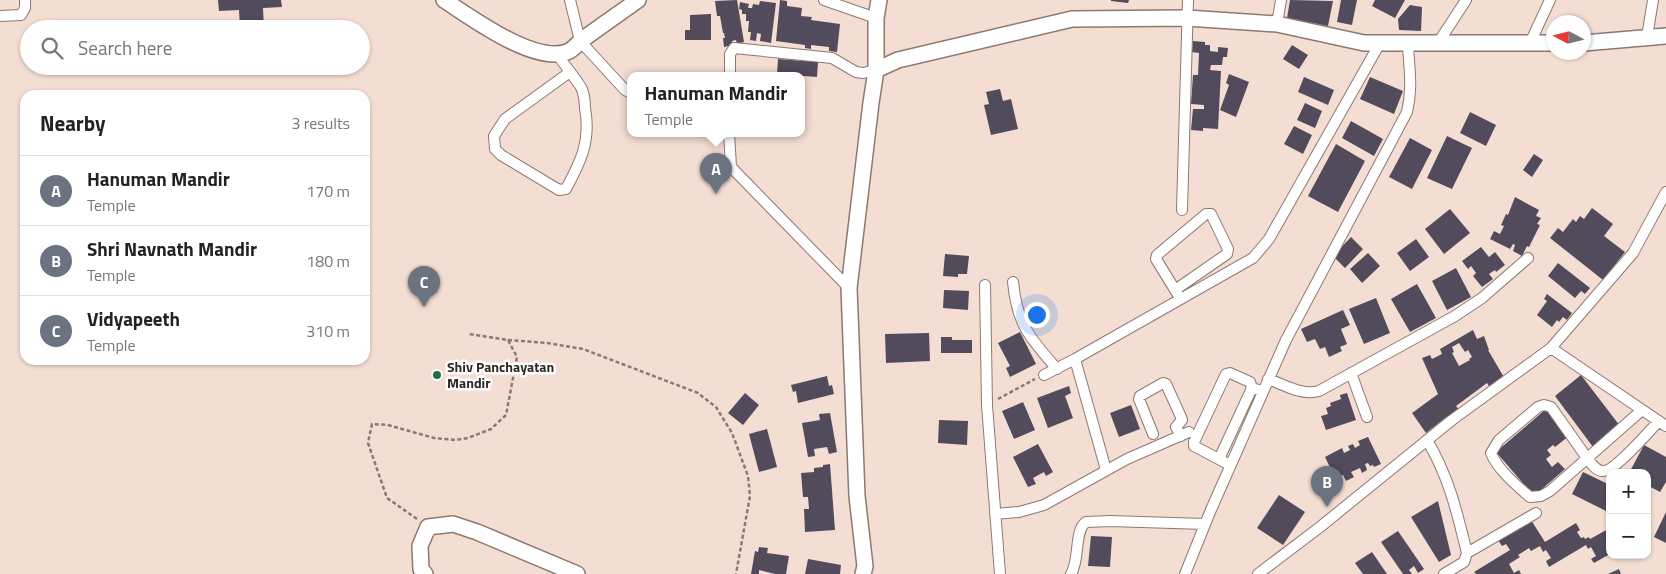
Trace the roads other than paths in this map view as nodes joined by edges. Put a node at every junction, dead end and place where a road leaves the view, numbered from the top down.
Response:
1 (25, 0) edge
2 (444, 0) edge
3 (570, 0) edge
4 (638, 0) edge
5 (824, 0) edge
6 (879, 0) edge
7 (1188, 0) edge
8 (1282, 0) edge
9 (1466, 0) edge
10 (1550, 0) edge
11 (1653, 0) edge
12 (0, 16) edge
13 (876, 18) junction
14 (1187, 18) junction
15 (1277, 24) junction
16 (1666, 36) edge
17 (1647, 37) junction
18 (580, 42) junction
19 (1591, 42) edge
20 (1380, 43) junction
21 (1438, 43) junction
22 (1530, 43) junction
23 (1546, 43) edge
24 (1408, 44) junction
25 (558, 54) junction
26 (876, 70) junction
27 (570, 72) junction
28 (730, 72) edge
29 (627, 91) edge
30 (729, 137) edge
31 (1666, 192) edge
32 (1182, 210) dead end
33 (1528, 258) dead end
34 (1013, 282) dead end
35 (985, 285) dead end
36 (849, 288) junction
37 (1177, 294) junction
38 (1551, 348) junction
39 (1075, 359) junction
40 (1057, 369) junction
41 (1351, 373) junction
42 (1044, 375) road end
43 (1268, 379) junction
44 (1252, 388) junction
45 (1262, 391) junction
46 (1642, 410) junction
47 (1367, 417) dead end
48 (1236, 422) junction
49 (1662, 424) edge
50 (1247, 427) junction
51 (1153, 434) dead end
52 (1427, 440) junction
53 (1587, 458) junction
54 (1220, 459) junction
55 (1230, 465) junction
56 (1106, 470) junction
57 (1536, 513) dead end
58 (995, 514) junction
59 (1205, 524) junction
60 (1467, 553) junction
61 (425, 574) edge
62 (577, 574) edge
63 (863, 574) edge
64 (1000, 574) edge
65 (1071, 574) edge
66 (1185, 574) edge
67 (1258, 574) edge
68 (1444, 574) edge

1 - 12 street
2 - 25 street
3 - 18 street
4 - 18 street
5 - 13 street
6 - 13 street
7 - 14 street
8 - 15 street
9 - 21 street
10 - 22 street
11 - 17 street
13 - 26 street
14 - 15 street
14 - 26 street
14 - 32 street
15 - 20 street
16 - 17 street
17 - 19 street
18 - 25 street
18 - 29 street
20 - 24 street
20 - 37 street
21 - 22 street
21 - 24 street
22 - 23 street
24 - 43 street
25 - 27 street
26 - 28 street
26 - 36 street
27 - 27 street
30 - 36 street
31 - 38 street
33 - 41 street
34 - 40 street
35 - 58 street
36 - 63 street
37 - 37 street
37 - 39 street
38 - 46 street
38 - 52 street
39 - 40 street
39 - 56 street
40 - 42 street
41 - 43 street
41 - 47 street
43 - 45 street
44 - 45 street
44 - 48 street
44 - 54 street
45 - 50 street
46 - 49 street
46 - 53 street
48 - 50 street
48 - 54 street
49 - 53 street
50 - 55 street
51 - 56 street
52 - 60 street
52 - 67 street
53 - 53 street
54 - 55 street
55 - 59 street
56 - 58 street
57 - 60 street
58 - 64 street
59 - 65 street
59 - 66 street
60 - 68 street
61 - 62 street

